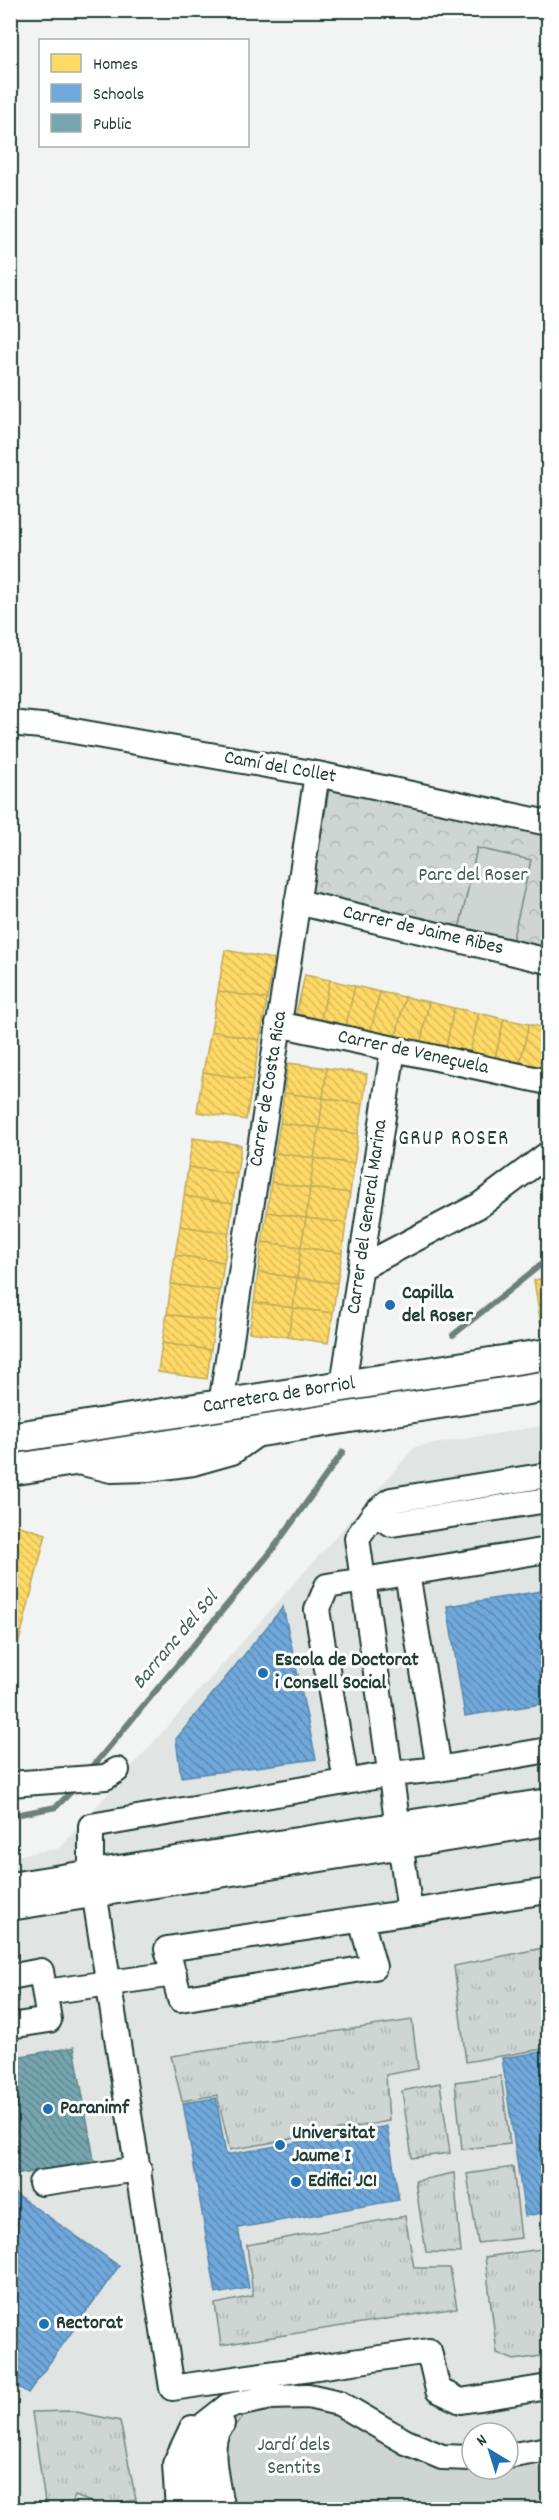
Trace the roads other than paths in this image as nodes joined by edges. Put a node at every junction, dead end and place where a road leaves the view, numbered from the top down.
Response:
1 (10, 723) edge
2 (318, 774) junction
3 (549, 823) edge
4 (297, 902) junction
5 (549, 961) edge
6 (278, 1024) junction
7 (393, 1048) junction
8 (549, 1082) edge
9 (549, 1154) edge
10 (360, 1268) junction
11 (549, 1354) edge
12 (343, 1386) junction
13 (549, 1386) edge
14 (221, 1405) junction
15 (10, 1438) edge
16 (10, 1470) edge
17 (549, 1475) edge
18 (549, 1500) edge
19 (374, 1514) junction
20 (549, 1550) edge
21 (407, 1573) junction
22 (363, 1580) junction
23 (549, 1750) edge
24 (439, 1769) junction
25 (117, 1770) dead end
26 (391, 1774) junction
27 (346, 1782) junction
28 (10, 1784) edge
29 (549, 1801) edge
30 (549, 1823) edge
31 (400, 1835) junction
32 (93, 1884) junction
33 (10, 1885) edge
34 (549, 1891) edge
35 (10, 1908) edge
36 (410, 1912) junction
37 (361, 1920) junction
38 (174, 1974) junction
39 (10, 1977) edge
40 (107, 1982) junction
41 (45, 1992) junction
42 (10, 2026) edge
43 (139, 2169) junction
44 (41, 2183) dead end
45 (549, 2387) edge
46 (271, 2397) junction
47 (228, 2406) junction
48 (549, 2449) edge
49 (520, 2454) edge
50 (460, 2458) edge
51 (178, 2510) edge
52 (202, 2510) edge
53 (222, 2510) edge

1 - 2 street, Camí del Collet
2 - 3 street, Camí del Collet
2 - 4 street, Carrer de Costa Rica
4 - 5 street, Carrer de Jaime Ribes
4 - 6 street, Carrer de Costa Rica
6 - 7 street, Carrer de Veneçuela
6 - 14 street, Carrer de Costa Rica
7 - 8 street, Carrer de Veneçuela
7 - 10 street, Carrer del General Marina
9 - 10 street
10 - 12 street, Carrer del General Marina
11 - 12 main road, Carretera de Borriol
12 - 14 main road, Carretera de Borriol
13 - 16 main road, Carretera de Borriol
14 - 15 main road, Carretera de Borriol
17 - 19 street
18 - 19 street
19 - 22 street
20 - 21 street
21 - 22 street
21 - 24 street
22 - 26 street
22 - 27 street
23 - 24 street
24 - 26 street
25 - 28 street
26 - 27 street
26 - 31 street
27 - 32 street
29 - 31 street
30 - 31 street
31 - 32 street
31 - 36 street
32 - 33 street
32 - 35 street
32 - 40 street
34 - 36 street
36 - 37 street
37 - 38 street
37 - 38 street
38 - 40 street
39 - 41 street
40 - 41 street
40 - 43 street
41 - 42 street
43 - 44 street
43 - 45 street
46 - 47 street
46 - 50 street
46 - 53 street
47 - 51 street
47 - 52 street
48 - 49 street

